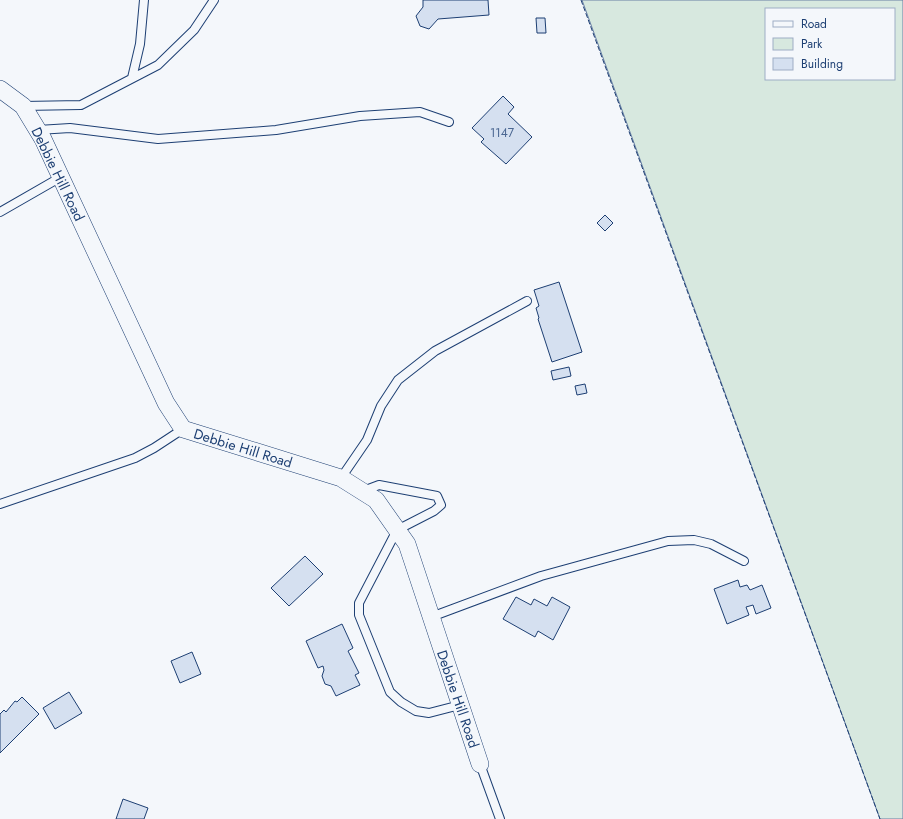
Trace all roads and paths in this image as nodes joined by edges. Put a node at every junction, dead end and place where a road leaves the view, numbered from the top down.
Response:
1 (144, 0) edge
2 (214, 0) edge
3 (132, 78) junction
4 (0, 89) edge
5 (23, 106) junction
6 (449, 122) dead end
7 (38, 130) junction
8 (60, 177) junction
9 (0, 212) edge
10 (527, 301) dead end
11 (182, 429) junction
12 (341, 478) junction
13 (362, 491) junction
14 (0, 504) edge
15 (397, 530) junction
16 (744, 561) dead end
17 (431, 618) junction
18 (460, 705) junction
19 (480, 764) joint
20 (500, 819) edge

1 - 3 lane
2 - 3 lane
3 - 5 lane
4 - 5 street, Debbie Hill Road
5 - 7 street, Debbie Hill Road
6 - 7 lane
7 - 8 street, Debbie Hill Road
8 - 9 lane
8 - 11 street, Debbie Hill Road
10 - 12 lane
11 - 12 street, Debbie Hill Road
11 - 14 lane
12 - 13 street, Debbie Hill Road
13 - 15 street, Debbie Hill Road
13 - 15 lane
15 - 17 street, Debbie Hill Road
15 - 18 lane
16 - 17 lane
17 - 18 street, Debbie Hill Road
18 - 19 street, Debbie Hill Road
19 - 20 lane

